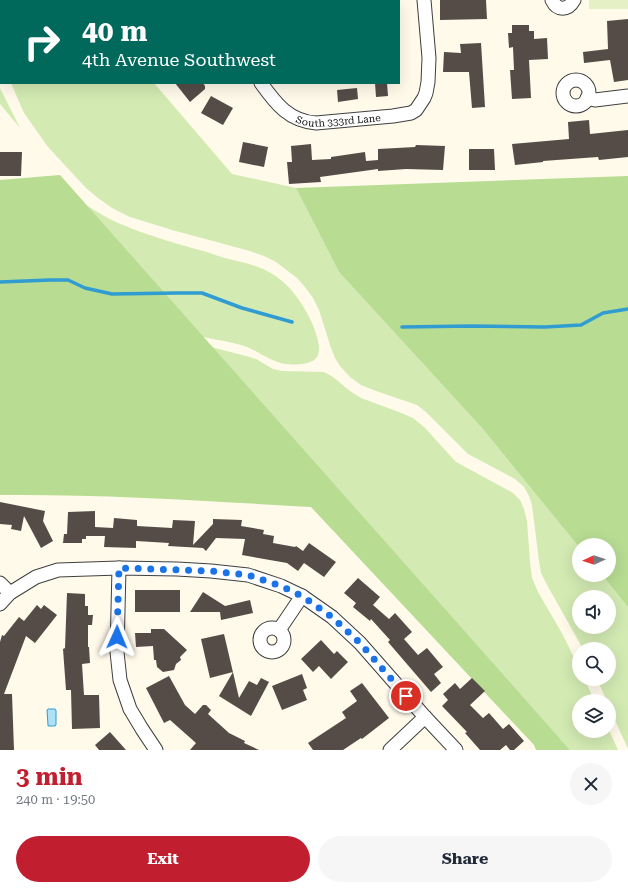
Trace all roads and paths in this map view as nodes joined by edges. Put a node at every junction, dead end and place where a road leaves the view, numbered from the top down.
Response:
1 (424, 0) edge
2 (552, 0) edge
3 (574, 0) edge
4 (263, 84) edge
5 (628, 96) edge
6 (587, 98) dead end
7 (119, 568) junction
8 (0, 583) edge
9 (10, 593) junction
10 (302, 596) junction
11 (0, 604) edge
12 (279, 630) dead end
13 (425, 717) junction
14 (156, 750) edge
15 (390, 750) edge
16 (456, 750) edge

1 - 4 street, South 333rd Lane
2 - 3 street
5 - 6 street
7 - 9 street
7 - 10 street
7 - 14 street
8 - 9 street
9 - 11 street
10 - 12 street
10 - 13 street
13 - 15 street
13 - 16 street

